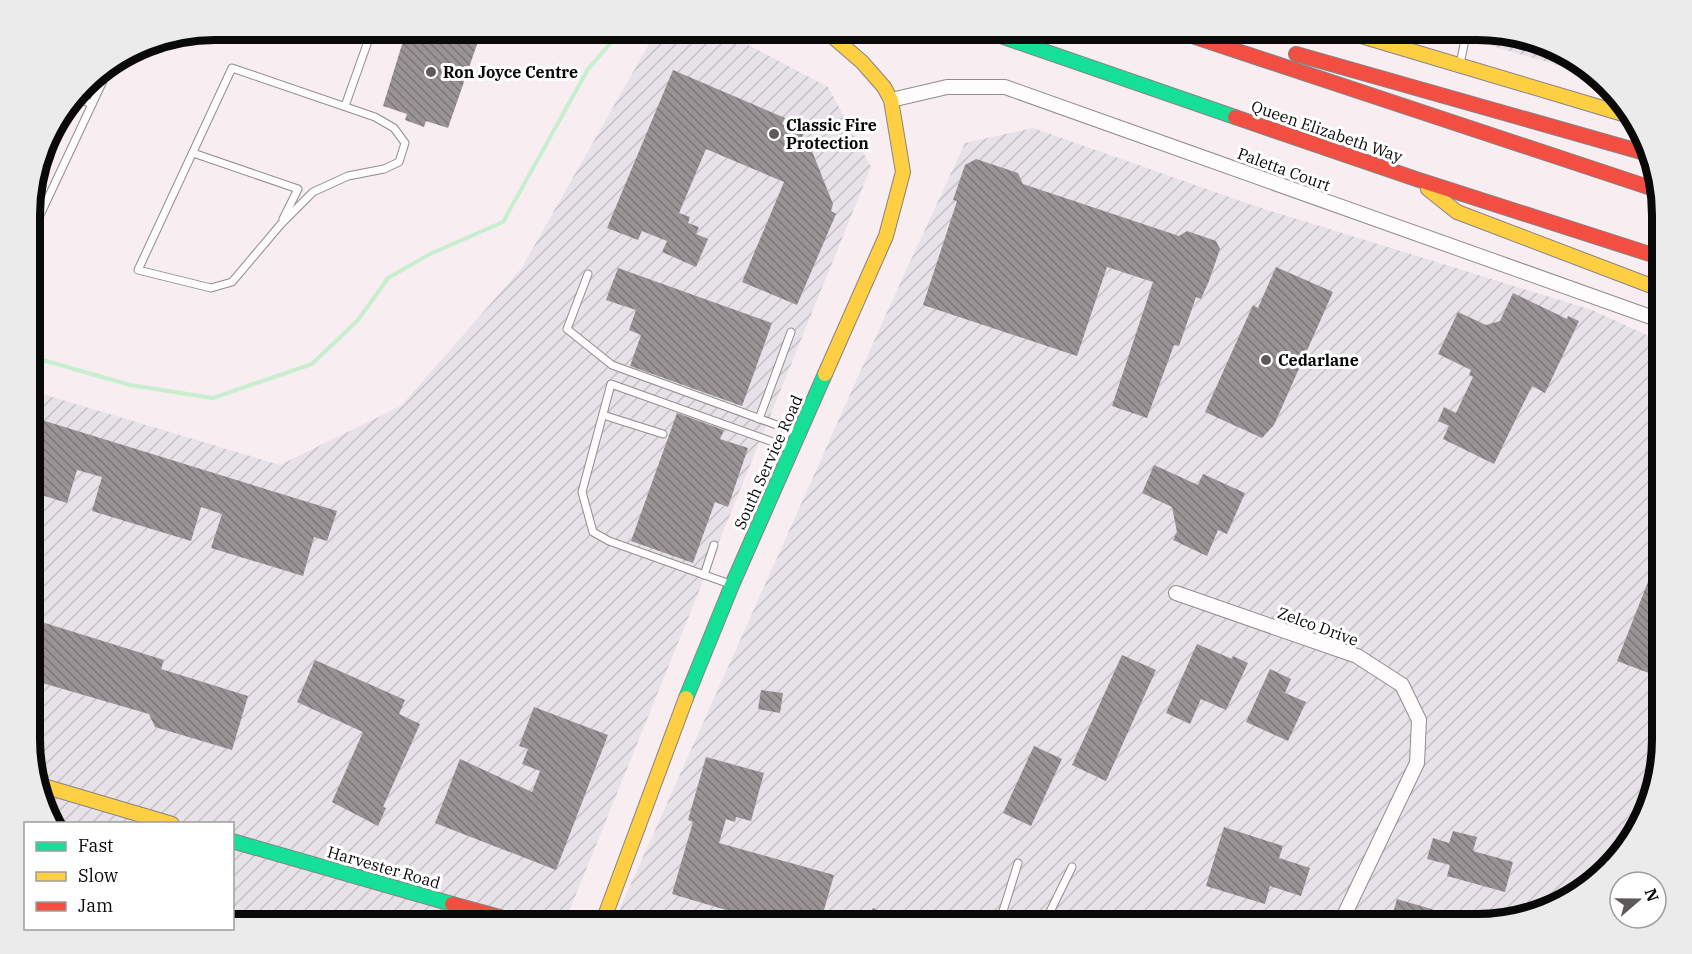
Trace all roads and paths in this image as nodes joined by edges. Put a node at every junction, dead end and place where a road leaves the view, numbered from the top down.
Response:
1 (368, 40) edge
2 (837, 40) edge
3 (1013, 40) edge
4 (1204, 40) edge
5 (1244, 40) edge
6 (1373, 40) edge
7 (1465, 40) edge
8 (1460, 67) junction
9 (102, 82) edge
10 (891, 100) junction
11 (83, 101) edge
12 (92, 104) junction
13 (345, 106) junction
14 (1618, 113) edge
15 (1639, 151) edge
16 (193, 153) junction
17 (1416, 179) junction
18 (1649, 187) edge
19 (41, 213) edge
20 (281, 224) junction
21 (1651, 254) edge
22 (588, 274) dead end
23 (1651, 286) edge
24 (1651, 317) edge
25 (791, 332) dead end
26 (603, 415) junction
27 (759, 419) junction
28 (799, 433) junction
29 (663, 434) dead end
30 (792, 449) junction
31 (714, 545) dead end
32 (704, 575) junction
33 (732, 585) junction
34 (1176, 593) dead end
35 (47, 787) edge
36 (165, 822) edge
37 (234, 842) edge
38 (1018, 863) dead end
39 (1072, 867) dead end
40 (1002, 913) edge
41 (1049, 913) edge
42 (1345, 913) edge
43 (492, 914) edge
44 (606, 914) edge

1 - 13 lane
2 - 10 main road, South Service Road
3 - 17 main road, Queen Elizabeth Way
4 - 18 main road
5 - 15 main road
6 - 8 main road
7 - 8 lane
8 - 14 main road
9 - 12 lane
10 - 24 street, Paletta Court
10 - 28 main road, South Service Road
11 - 12 lane
12 - 19 lane
13 - 16 lane
13 - 20 lane
16 - 20 lane
16 - 20 lane
17 - 21 main road, Queen Elizabeth Way
17 - 23 main road
22 - 27 lane
25 - 27 lane
26 - 29 lane
26 - 30 lane
26 - 32 lane
27 - 28 lane
28 - 30 main road, South Service Road
30 - 33 main road, South Service Road
31 - 32 lane
32 - 33 lane
33 - 44 main road, South Service Road
34 - 42 street, Zelco Drive
35 - 36 main road
37 - 43 main road, Harvester Road
38 - 40 lane
39 - 41 lane

